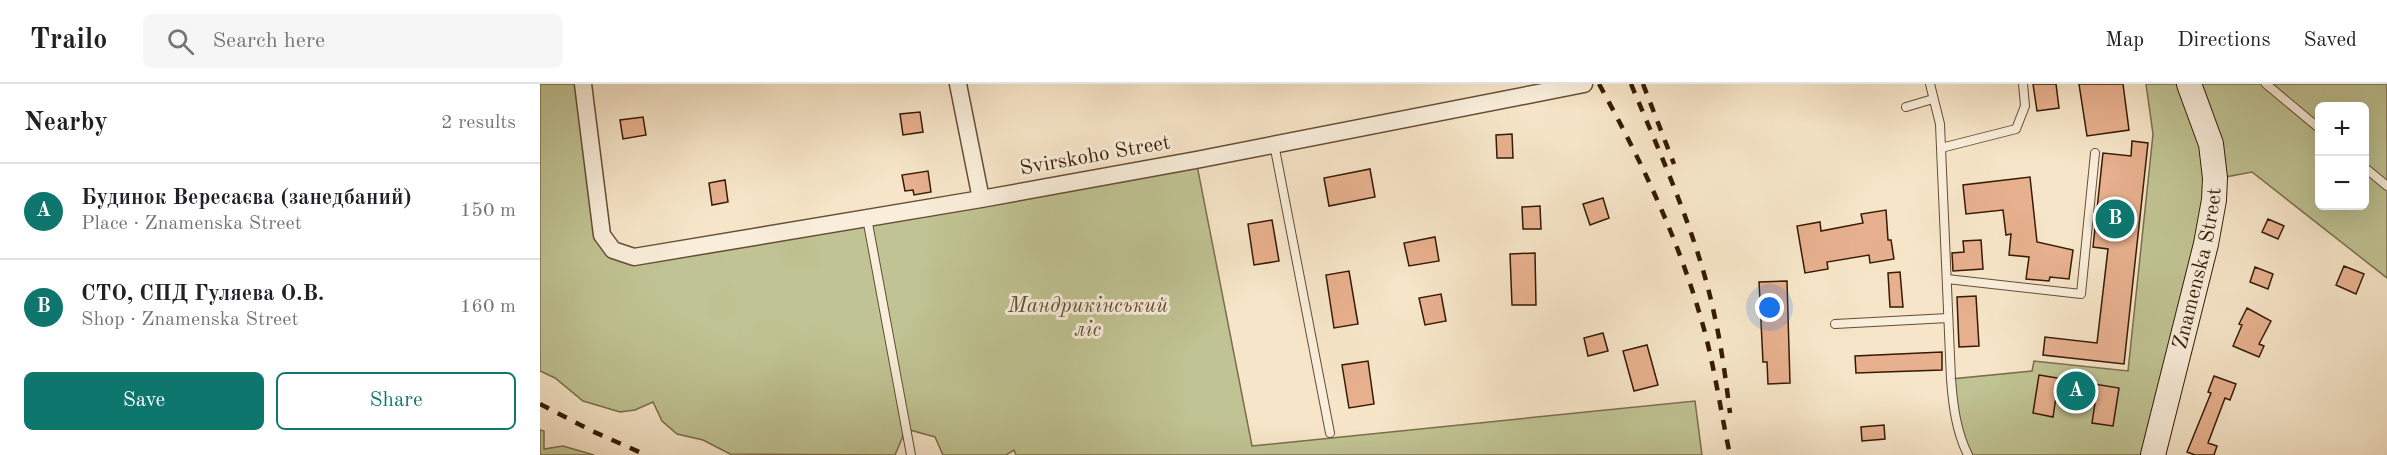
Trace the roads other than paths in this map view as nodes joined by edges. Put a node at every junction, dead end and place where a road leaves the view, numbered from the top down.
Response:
1 (583, 84) edge
2 (958, 84) edge
3 (1584, 84) edge
4 (1930, 84) edge
5 (2023, 84) edge
6 (2189, 84) edge
7 (2266, 84) edge
8 (1933, 99) junction
9 (1906, 107) dead end
10 (2315, 126) edge
11 (1274, 144) junction
12 (1941, 148) junction
13 (2095, 153) dead end
14 (2369, 171) edge
15 (2387, 186) edge
16 (981, 199) junction
17 (867, 218) junction
18 (1947, 279) junction
19 (1948, 318) junction
20 (1835, 324) dead end
21 (1330, 433) dead end
22 (911, 455) edge
23 (1968, 455) edge
24 (2154, 455) edge

1 - 17 street, Svirskoho Street
2 - 16 street
3 - 11 street, Svirskoho Street
4 - 8 lane
5 - 12 lane
6 - 24 main road, Znamenska Street
7 - 10 lane
8 - 9 lane
8 - 12 lane
11 - 16 street, Svirskoho Street
11 - 21 lane
12 - 18 lane
13 - 18 lane
14 - 15 lane
16 - 17 street, Svirskoho Street
17 - 22 lane
18 - 19 lane
19 - 20 lane
19 - 23 lane

